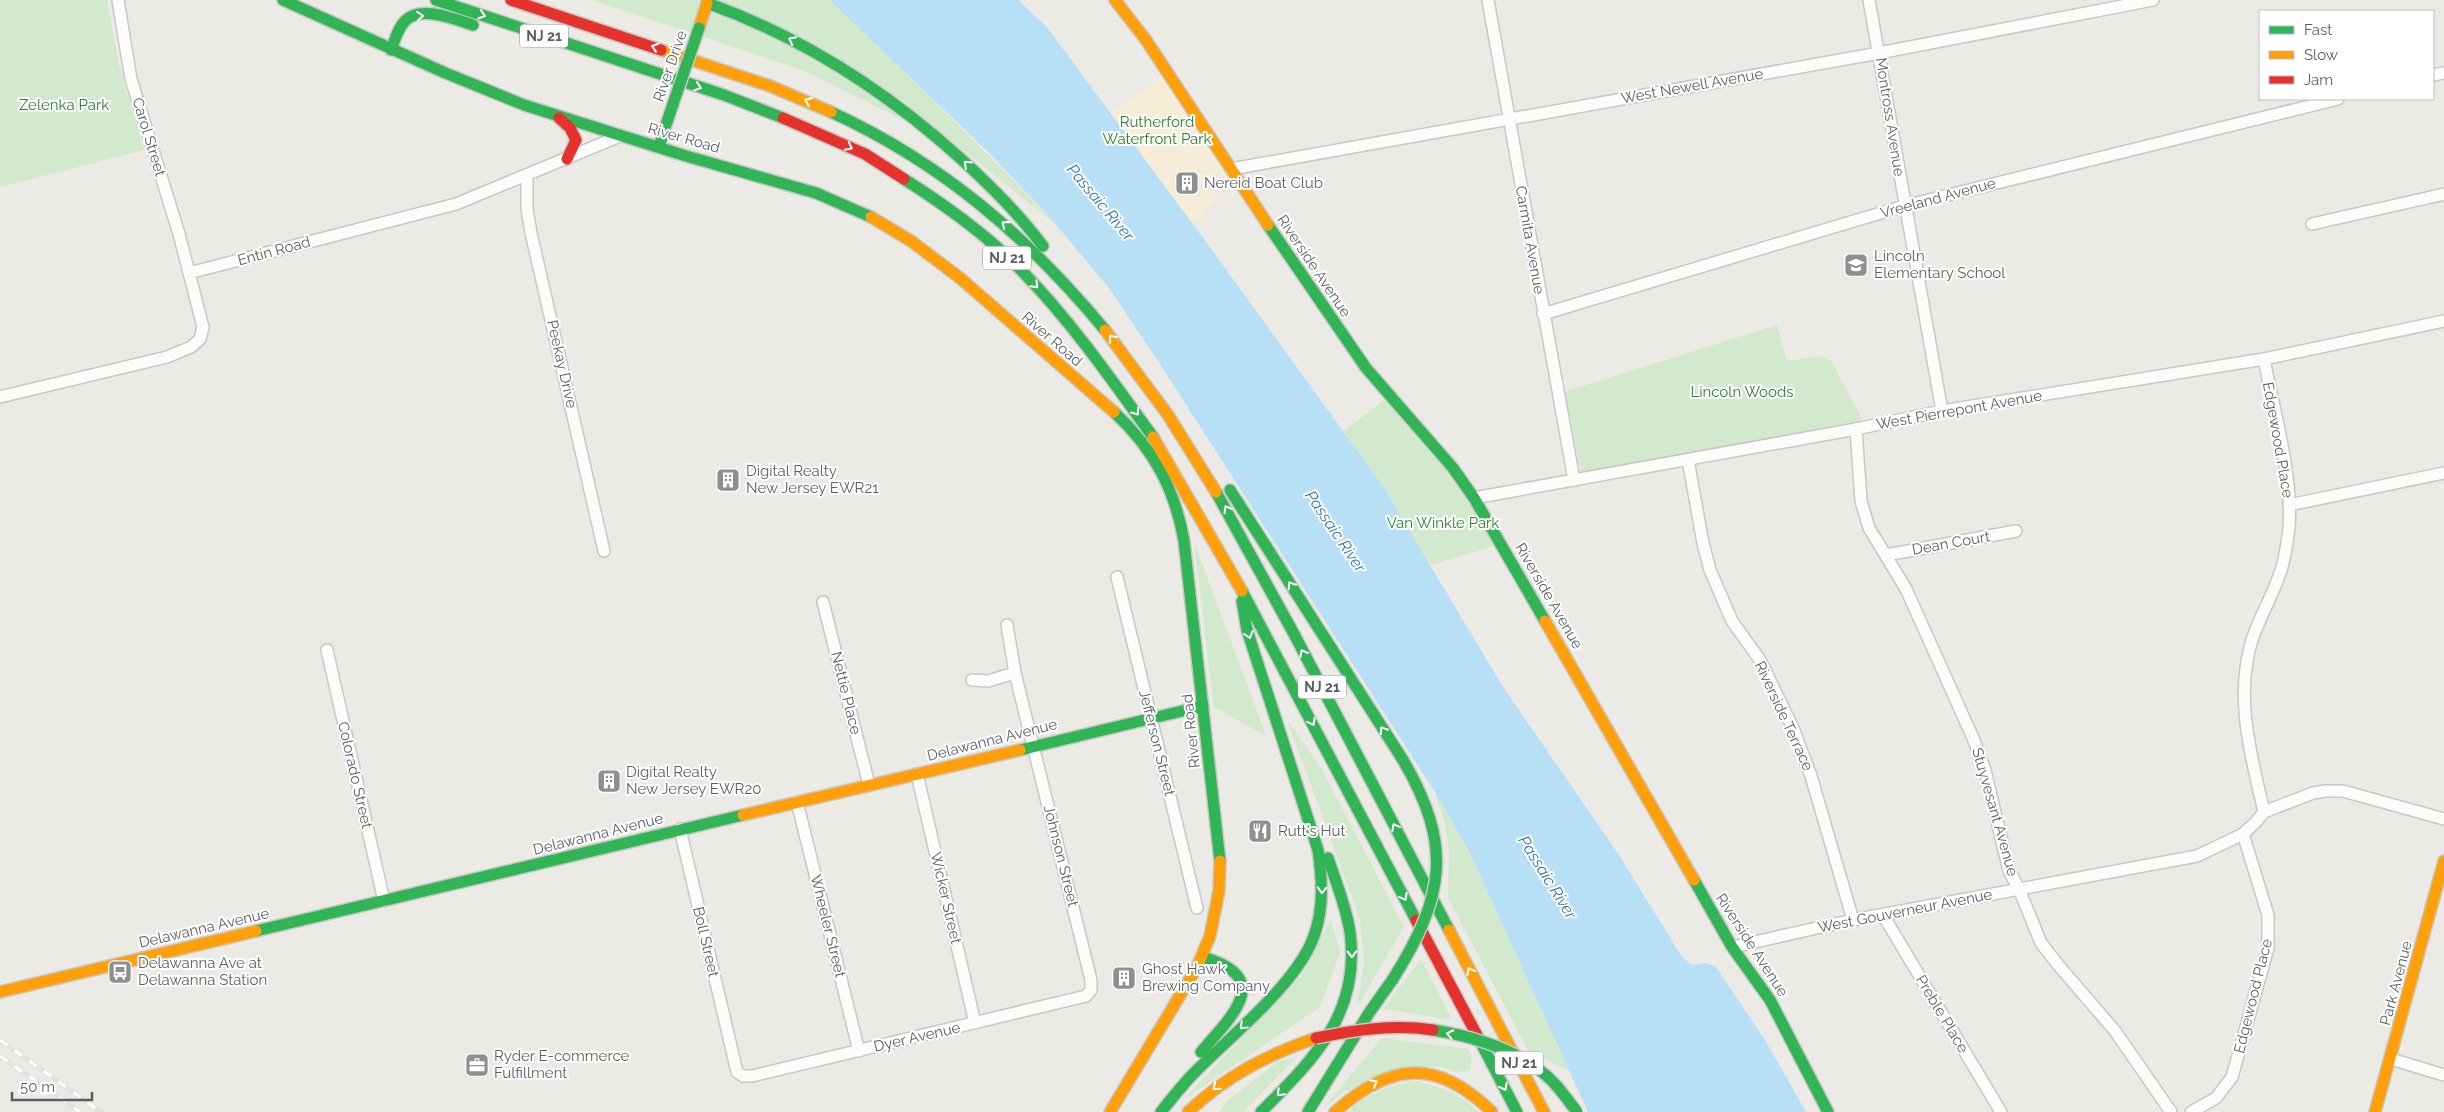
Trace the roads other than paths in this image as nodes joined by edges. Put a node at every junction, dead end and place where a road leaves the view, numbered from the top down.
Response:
1 (118, 0) edge
2 (283, 0) edge
3 (436, 0) edge
4 (511, 0) edge
5 (1115, 0) edge
6 (1488, 0) edge
7 (1869, 0) edge
8 (2153, 0) edge
9 (703, 1) edge
10 (391, 50) junction
11 (1879, 53) junction
12 (652, 72) junction
13 (2334, 100) edge
14 (555, 115) junction
15 (1509, 119) junction
16 (620, 136) junction
17 (659, 146) junction
18 (567, 159) junction
19 (1231, 169) junction
20 (527, 176) junction
21 (2444, 194) edge
22 (1904, 206) junction
23 (2312, 224) dead end
24 (189, 273) junction
25 (1088, 308) junction
26 (1543, 314) junction
27 (2444, 321) edge
28 (2264, 359) junction
29 (1135, 369) junction
30 (0, 398) edge
31 (1942, 411) junction
32 (1856, 429) junction
33 (1688, 460) junction
34 (2444, 473) edge
35 (1574, 480) junction
36 (1474, 498) junction
37 (2289, 505) junction
38 (2016, 531) dead end
39 (604, 551) dead end
40 (1886, 555) junction
41 (1117, 577) dead end
42 (1239, 587) junction
43 (822, 602) dead end
44 (1007, 625) dead end
45 (327, 650) dead end
46 (1015, 673) junction
47 (972, 680) dead end
48 (1203, 706) junction
49 (1151, 718) junction
50 (1033, 746) junction
51 (1290, 758) junction
52 (917, 774) junction
53 (869, 785) junction
54 (797, 802) junction
55 (2264, 812) junction
56 (2444, 819) edge
57 (680, 829) junction
58 (2243, 834) junction
59 (2444, 861) edge
60 (2019, 889) junction
61 (384, 901) junction
62 (1197, 908) dead end
63 (1883, 915) junction
64 (1853, 920) junction
65 (1732, 947) junction
66 (1202, 957) junction
67 (1088, 967) joint
68 (0, 992) edge
69 (1369, 1013) junction
70 (976, 1023) junction
71 (1311, 1040) junction
72 (858, 1051) junction
73 (733, 1054) joint
74 (2391, 1059) junction
75 (2444, 1075) edge
76 (1209, 1110) dead end
77 (1110, 1112) edge
78 (1160, 1112) edge
79 (1188, 1112) edge
80 (1261, 1112) edge
81 (1296, 1112) edge
82 (1308, 1112) edge
83 (1336, 1112) edge
84 (1492, 1112) edge
85 (1517, 1112) edge
86 (1544, 1112) edge
87 (1577, 1112) edge
88 (1828, 1112) edge
89 (2001, 1112) edge
90 (2171, 1112) edge
91 (2191, 1112) edge
92 (2375, 1112) edge

1 - 24 street, Carol Street
2 - 10 main road, River Road
3 -> 12 main road, NJ 21
25 -> 4 main road, NJ 21
5 - 19 main road, Riverside Avenue
6 - 15 street, Carmita Avenue
7 - 11 street, Montross Avenue
8 - 11 street, West Newell Avenue
9 - 17 main road, River Drive, bridge
25 -> 9 main road
10 -> 12 main road
10 - 14 main road, River Road
11 - 15 street, West Newell Avenue
11 - 22 street, Montross Avenue
12 -> 42 main road, NJ 21
13 - 22 street, Vreeland Avenue
14 - 16 main road, River Road
14 - 18 main road
15 - 19 street, West Newell Avenue
15 - 26 street, Carmita Avenue
16 - 17 main road, River Road
16 - 18 street, Entin Road
17 - 48 main road, River Road
18 - 20 street, Entin Road
19 - 36 main road, Riverside Avenue
20 - 24 street, Entin Road
20 - 39 street, Peekay Drive
21 - 23 street
22 - 26 street, Vreeland Avenue
22 - 31 street, Montross Avenue
24 - 30 street
29 -> 25 main road, NJ 21
26 - 35 street, Carmita Avenue
27 - 28 street, West Pierrepont Avenue
28 - 31 street, West Pierrepont Avenue
28 - 37 street, Edgewood Place
69 -> 29 main road, bridge
86 -> 29 main road, NJ 21
31 - 32 street, West Pierrepont Avenue
32 - 33 street, West Pierrepont Avenue
32 - 40 street, Stuyvesant Avenue
33 - 35 street, West Pierrepont Avenue
33 - 64 street, Riverside Terrace
34 - 37 street
35 - 36 street, West Pierrepont Avenue
36 - 65 main road, Riverside Avenue
37 - 55 street, Edgewood Place
38 - 40 street, Dean Court
40 - 60 street, Stuyvesant Avenue
41 - 49 street, Jefferson Street
42 -> 51 main road
42 -> 85 main road, NJ 21
43 - 53 street, Nettie Place
44 - 46 street, Johnson Street
45 - 61 street, Colorado Street
46 - 47 street
46 - 50 street, Johnson Street
48 - 49 main road, Delawanna Avenue
48 - 66 main road, River Road
49 - 50 main road, Delawanna Avenue
49 - 62 street, Jefferson Street
50 - 52 main road, Delawanna Avenue
50 - 67 street, Johnson Street
51 -> 78 main road
51 -> 80 main road
52 - 53 main road, Delawanna Avenue
52 - 70 street, Wicker Street
53 - 54 main road, Delawanna Avenue
54 - 57 main road, Delawanna Avenue
54 - 72 street, Wheeler Street
55 - 56 street, West Gouverneur Avenue
55 - 58 street, West Gouverneur Avenue
57 - 61 main road, Delawanna Avenue
57 - 73 street, Boll Street
58 - 60 street, West Gouverneur Avenue
58 - 91 street, Edgewood Place
59 - 74 main road, Park Avenue
60 - 63 street, West Gouverneur Avenue
60 - 90 street, Stuyvesant Avenue
61 - 68 main road, Delawanna Avenue
63 - 64 street, West Gouverneur Avenue
63 - 89 street, Preble Place
64 - 65 street, West Gouverneur Avenue
65 - 88 main road, Riverside Avenue
66 - 77 main road, River Road
66 - 78 main road
67 - 70 street, Dyer Avenue
69 - 81 main road
69 - 82 main road
70 - 72 street, Dyer Avenue
71 - 76 main road
71 -> 79 main road
87 -> 71 main road, bridge
72 - 73 street, Dyer Avenue
74 - 75 street
74 - 92 main road, Park Avenue
83 -> 84 main road

